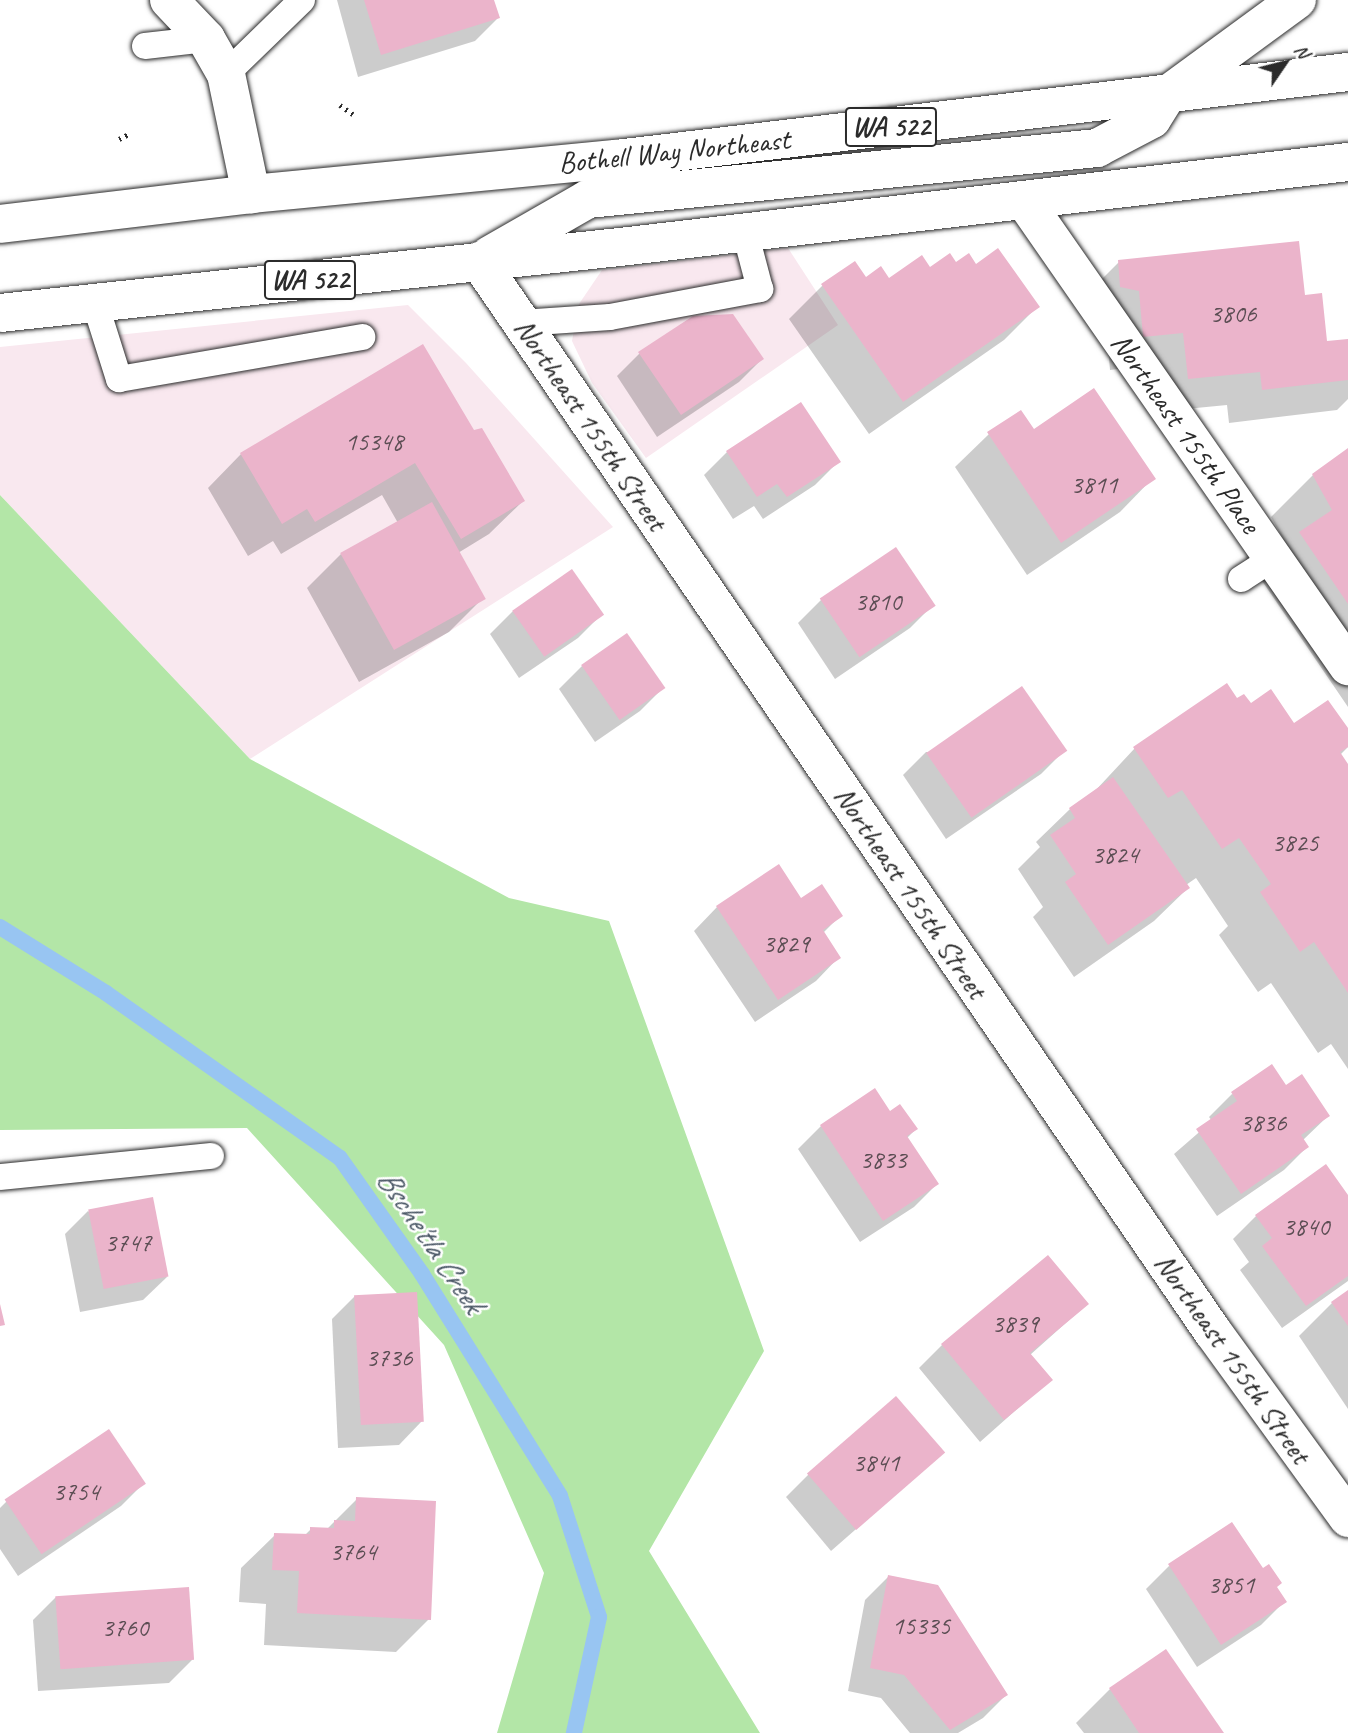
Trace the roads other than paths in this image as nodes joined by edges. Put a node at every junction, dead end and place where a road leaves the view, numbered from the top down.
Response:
1 (169, 0) edge
2 (302, 0) edge
3 (1297, 0) edge
4 (206, 39) junction
5 (145, 46) dead end
6 (1348, 72) edge
7 (226, 74) junction
8 (1167, 95) junction
9 (1348, 162) edge
10 (251, 194) junction
11 (1024, 200) junction
12 (0, 224) edge
13 (745, 232) junction
14 (479, 261) junction
15 (95, 303) junction
16 (0, 313) edge
17 (521, 323) junction
18 (362, 337) dead end
19 (1273, 558) junction
20 (1241, 579) dead end
21 (1348, 666) edge
22 (211, 1156) dead end
23 (0, 1177) edge
24 (1348, 1518) edge

1 - 4 main road
2 - 7 lane
3 - 8 main road
4 - 5 lane
4 - 7 main road
6 - 8 main road, Bothell Way Northeast / WA 522
7 - 10 main road
8 - 10 main road, Bothell Way Northeast / WA 522
8 - 14 main road
9 - 11 main road, WA 522
10 - 12 main road, Bothell Way Northeast / WA 522
11 - 13 main road, WA 522
11 - 19 main road, Northeast 155th Place
13 - 14 main road, WA 522
13 - 17 lane
14 - 15 main road, WA 522
14 - 17 main road, Northeast 155th Street
15 - 16 main road, WA 522
15 - 18 lane
17 - 24 main road, Northeast 155th Street
19 - 20 lane
19 - 21 main road, Northeast 155th Place
22 - 23 lane

